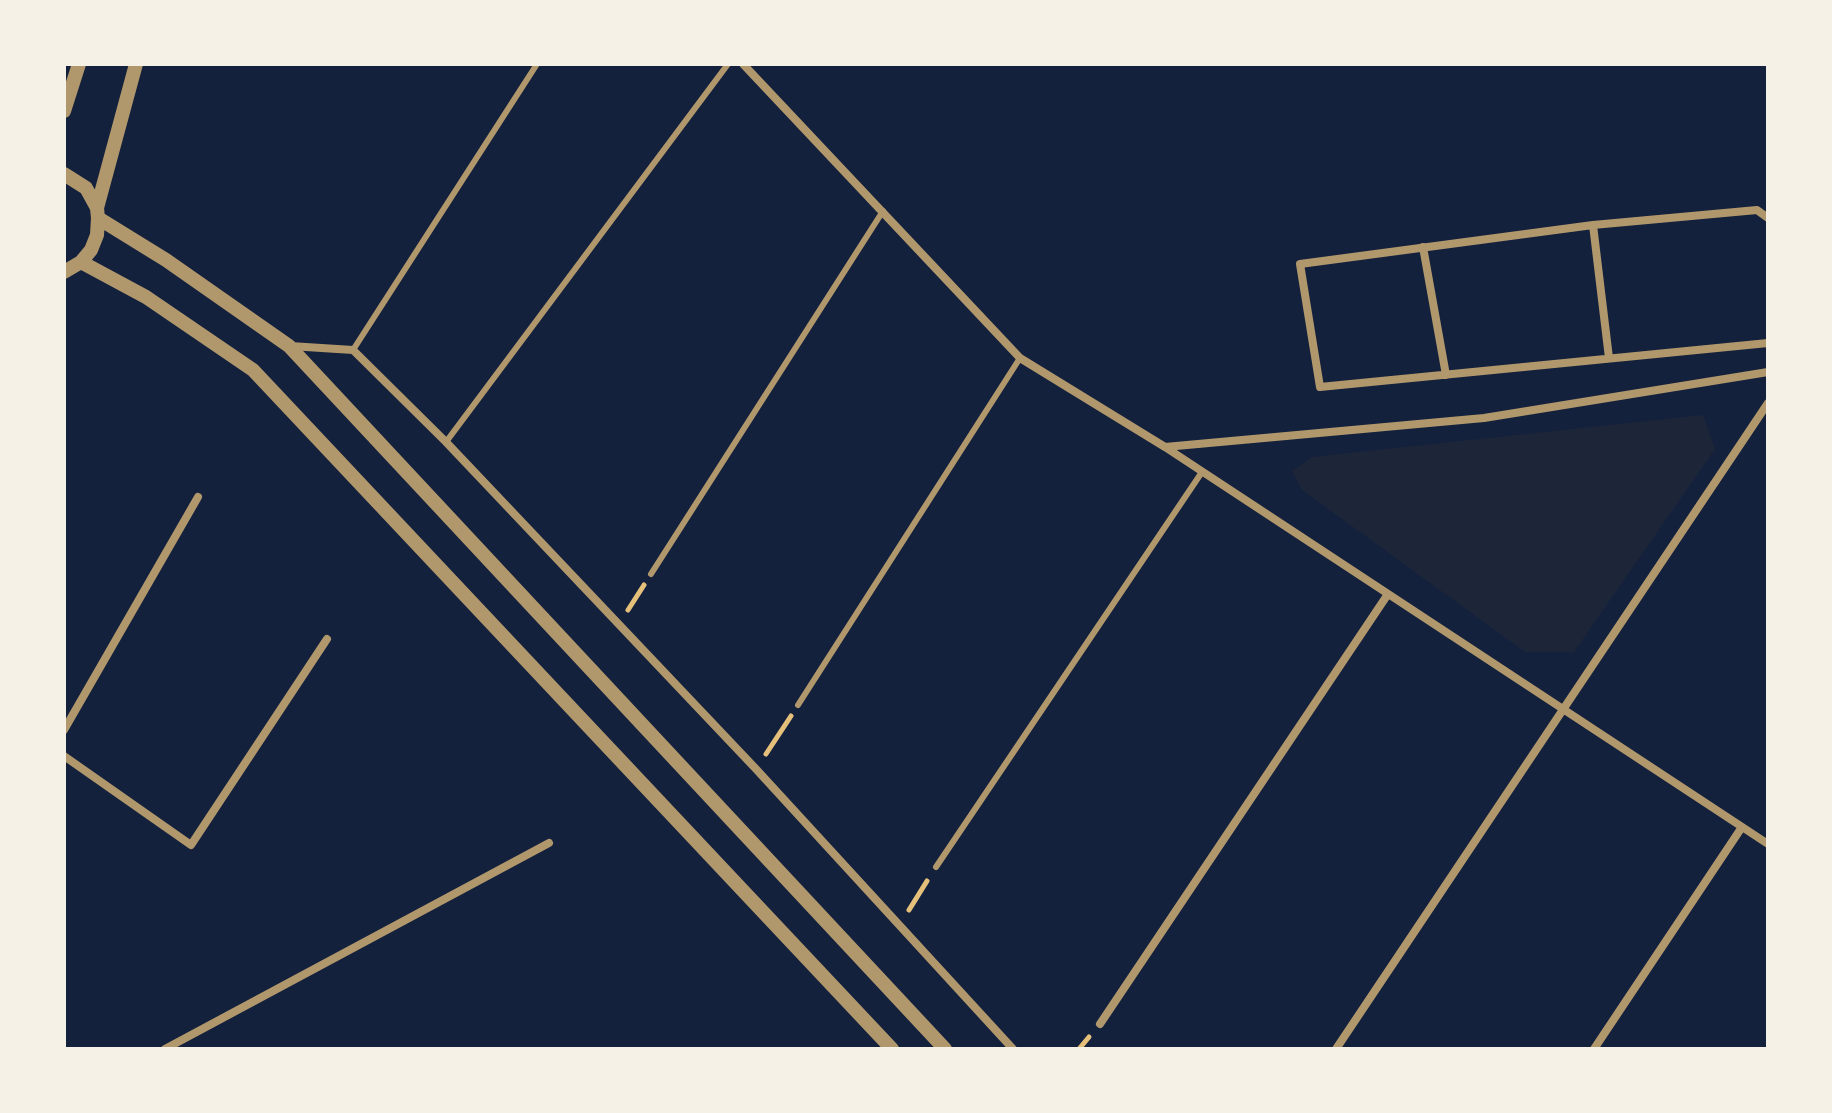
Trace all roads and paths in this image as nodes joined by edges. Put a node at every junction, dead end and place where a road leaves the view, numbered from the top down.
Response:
1 (79, 64) edge
2 (136, 64) edge
3 (537, 64) edge
4 (728, 64) edge
5 (743, 64) edge
6 (64, 111) edge
7 (64, 174) edge
8 (883, 211) junction
9 (98, 213) junction
10 (1768, 218) edge
11 (1593, 225) junction
12 (1423, 247) junction
13 (81, 262) junction
14 (64, 272) edge
15 (1768, 343) edge
16 (289, 346) junction
17 (353, 350) junction
18 (1020, 358) junction
19 (1609, 358) junction
20 (1768, 372) edge
21 (1446, 375) junction
22 (1768, 403) edge
23 (446, 442) junction
24 (1165, 447) junction
25 (1202, 472) junction
26 (198, 497) dead end
27 (651, 574) joint
28 (1388, 594) junction
29 (619, 626) junction
30 (327, 639) dead end
31 (798, 705) joint
32 (1563, 709) junction
33 (64, 730) edge
34 (64, 756) edge
35 (756, 769) junction
36 (1742, 827) junction
37 (549, 843) dead end
38 (1768, 844) edge
39 (936, 867) joint
40 (900, 925) junction
41 (1100, 1024) dead end
42 (165, 1049) edge
43 (892, 1049) edge
44 (945, 1049) edge
45 (1013, 1049) edge
46 (1336, 1049) edge
47 (1594, 1049) edge

1 - 6 street
2 - 9 street
3 - 17 lane
4 - 23 lane
5 - 8 street
7 - 9 street
8 - 18 street
8 - 27 lane
9 - 13 street
9 - 16 street
10 - 11 street
11 - 12 street
11 - 19 street
12 - 21 street
12 - 21 street
13 - 14 street
13 - 43 street
15 - 19 street
16 - 17 street
16 - 44 street
17 - 23 street
18 - 24 street
18 - 31 lane
19 - 21 street
20 - 24 street
22 - 32 street
23 - 29 street
24 - 25 street
25 - 28 street
25 - 39 lane
26 - 33 street
27 - 29 path
28 - 32 street
28 - 41 street
29 - 35 street
30 - 34 street
31 - 35 path
32 - 36 street
32 - 46 street
35 - 40 street
36 - 38 street
36 - 47 street
37 - 42 street
39 - 40 path
40 - 45 street

